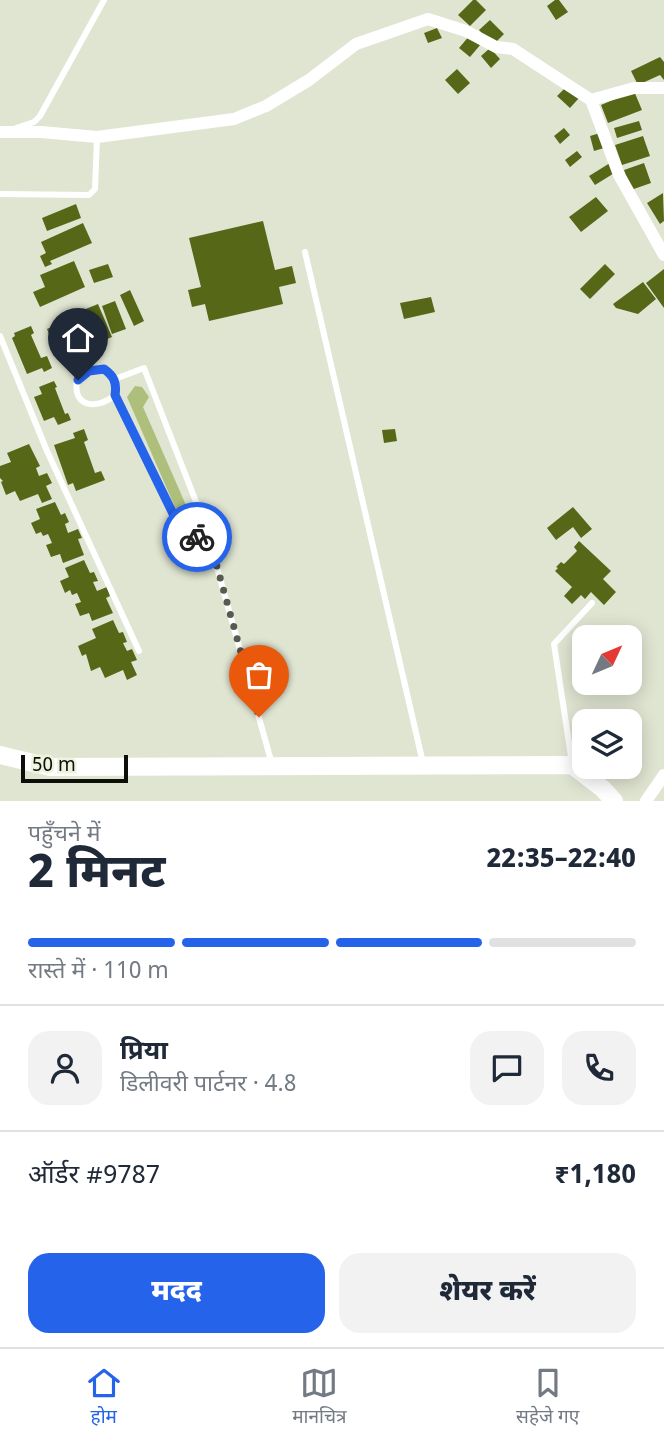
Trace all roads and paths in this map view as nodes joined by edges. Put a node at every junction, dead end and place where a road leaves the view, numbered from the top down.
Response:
1 (104, 0) edge
2 (664, 88) edge
3 (591, 100) junction
4 (0, 131) edge
5 (97, 137) junction
6 (0, 194) edge
7 (305, 252) dead end
8 (664, 255) edge
9 (0, 336) edge
10 (115, 380) junction
11 (115, 395) junction
12 (211, 545) junction
13 (592, 603) dead end
14 (139, 651) dead end
15 (0, 755) edge
16 (424, 765) junction
17 (572, 765) joint
18 (272, 766) junction
19 (664, 775) edge
20 (590, 779) edge
21 (614, 801) edge
22 (646, 801) edge

1 - 4 lane
2 - 3 street
3 - 5 street
3 - 8 street
4 - 5 street
5 - 6 lane
7 - 16 lane
9 - 14 lane
10 - 11 lane
10 - 11 lane
10 - 12 lane
11 - 12 lane
12 - 18 lane
13 - 17 lane
15 - 18 street
16 - 17 street
16 - 18 street
19 - 22 street
20 - 21 street

